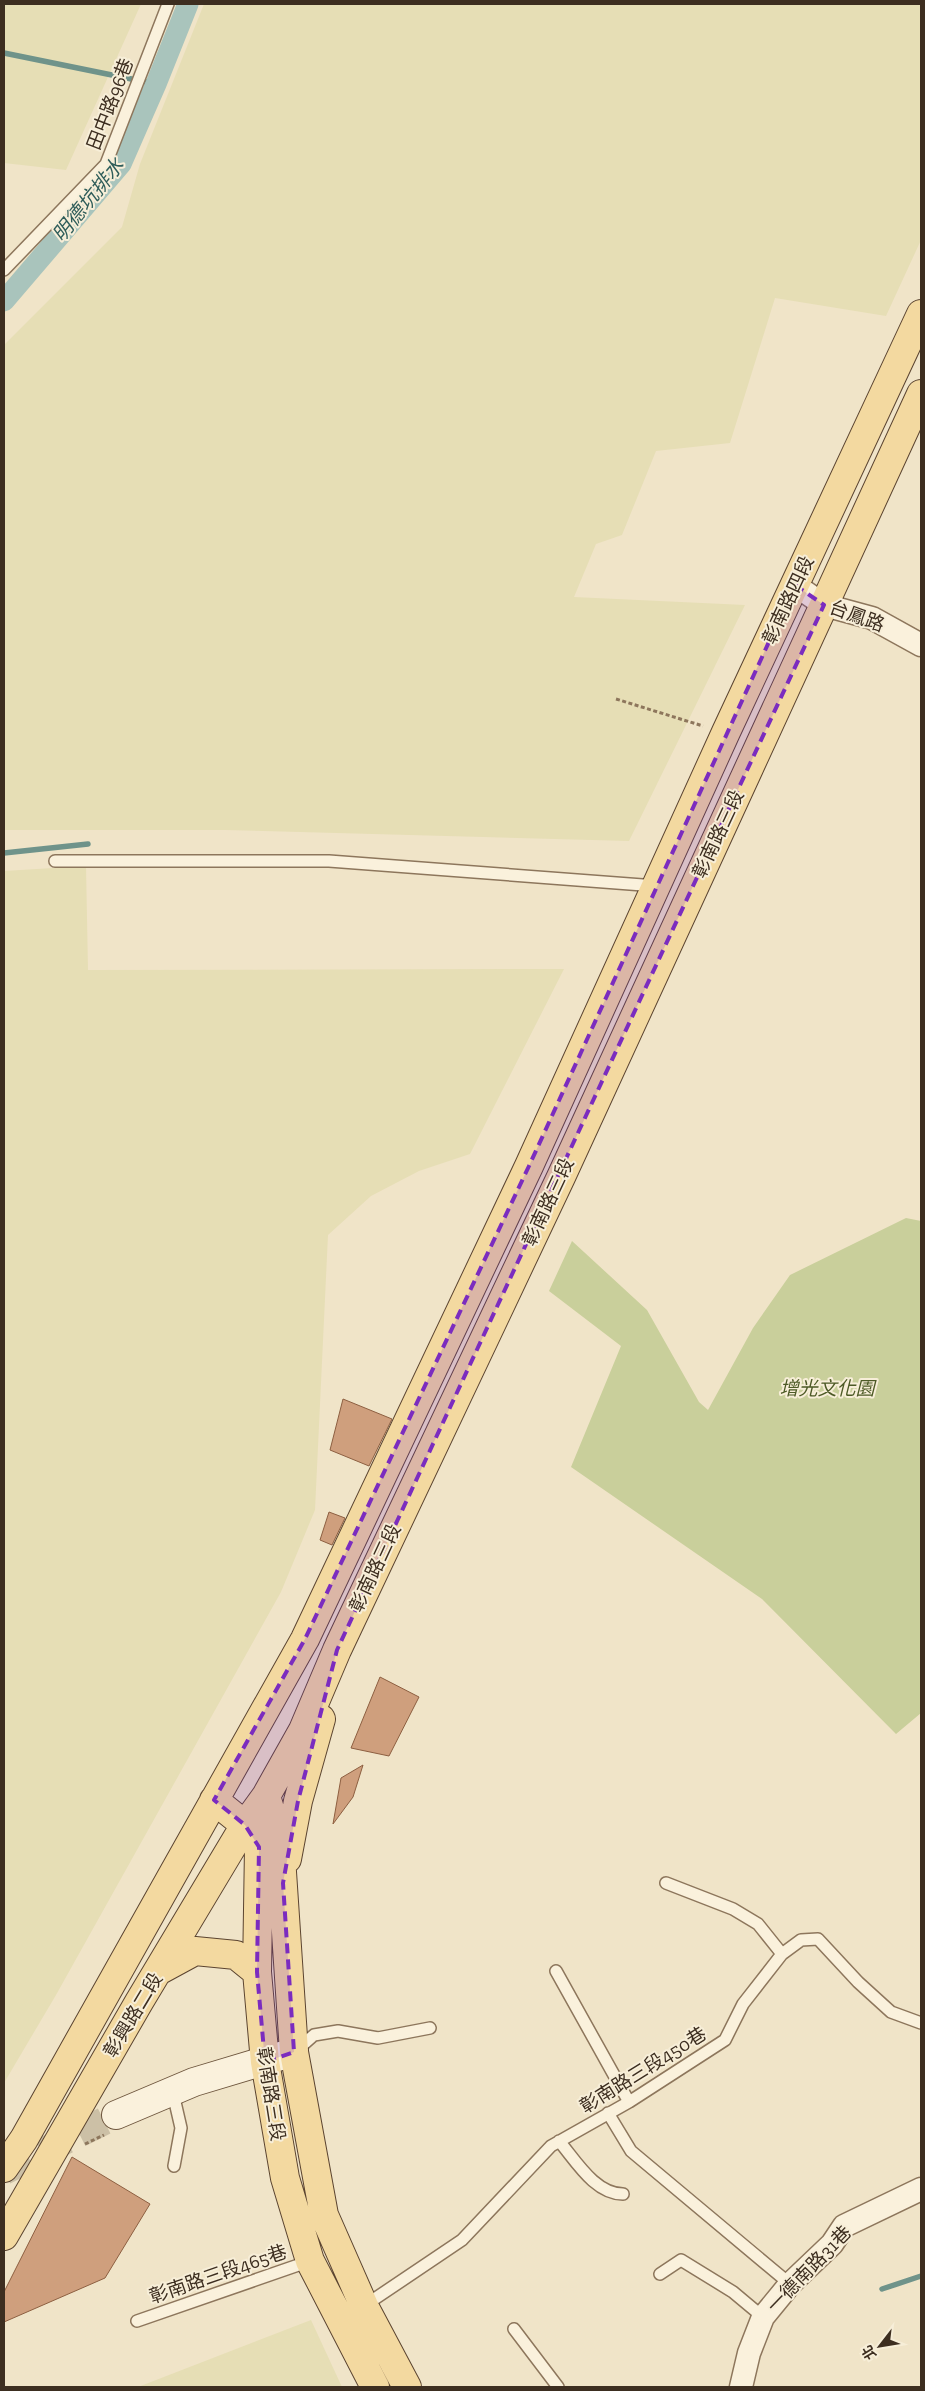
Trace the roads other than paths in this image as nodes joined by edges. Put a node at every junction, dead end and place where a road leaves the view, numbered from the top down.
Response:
1 (168, 4) edge
2 (4, 270) edge
3 (921, 314) edge
4 (921, 394) edge
5 (795, 584) junction
6 (824, 605) junction
7 (921, 645) edge
8 (56, 861) dead end
9 (656, 886) junction
10 (337, 1650) junction
11 (266, 1796) junction
12 (214, 1800) junction
13 (246, 1825) junction
14 (283, 1883) junction
15 (666, 1883) dead end
16 (782, 1954) junction
17 (160, 1970) junction
18 (556, 1971) dead end
19 (257, 1972) junction
20 (921, 2023) edge
21 (430, 2028) dead end
22 (294, 2052) junction
23 (265, 2062) junction
24 (176, 2089) junction
25 (629, 2102) junction
26 (114, 2112) tunnel mouth
27 (608, 2113) junction
28 (559, 2141) junction
29 (174, 2166) dead end
30 (4, 2168) edge
31 (921, 2189) edge
32 (623, 2194) dead end
33 (4, 2236) edge
34 (310, 2261) junction
35 (660, 2274) dead end
36 (790, 2284) junction
37 (364, 2306) junction
38 (763, 2317) junction
39 (137, 2321) dead end
40 (514, 2329) dead end
41 (375, 2387) edge
42 (407, 2387) edge
43 (558, 2387) edge
44 (741, 2387) edge

1 - 2 lane, 田中路96巷
3 - 5 main road, 彰南路四段
4 - 6 main road, 彰南路四段
5 - 6 street, 台鳳路
5 - 9 main road, 彰南路四段
6 - 7 street, 台鳳路
6 - 10 main road, 彰南路三段
8 - 9 lane
9 - 12 main road, 彰南路三段
10 - 11 main road, 彰南路三段
10 - 14 main road
11 - 12 main road
11 - 13 main road, 彰興路二段
11 - 14 main road, 彰南路三段
12 - 13 main road, 彰南路三段
12 - 30 main road, 彰興路二段
13 - 17 main road, 彰興路二段
13 - 19 main road, 彰南路三段
14 - 22 main road, 彰南路三段
15 - 16 lane
16 - 20 lane, 彰南路三段450巷
16 - 25 lane, 彰南路三段450巷
17 - 19 main road
17 - 33 main road, 彰興路二段
18 - 25 lane
19 - 23 main road, 彰南路三段
21 - 22 lane
22 - 23 street
22 - 37 main road, 彰南路三段
23 - 24 street
23 - 34 main road, 彰南路三段
24 - 26 street
24 - 29 lane
25 - 27 lane, 彰南路三段450巷
27 - 28 lane, 彰南路三段450巷
27 - 36 lane
28 - 32 lane
28 - 37 lane, 彰南路三段450巷
31 - 36 street, 一德南路31巷
34 - 39 lane, 彰南路三段465巷
34 - 41 main road, 彰南路三段
35 - 38 lane
36 - 38 street, 一德南路31巷
37 - 42 main road, 彰南路三段
38 - 44 street, 一德南路31巷
40 - 43 lane

